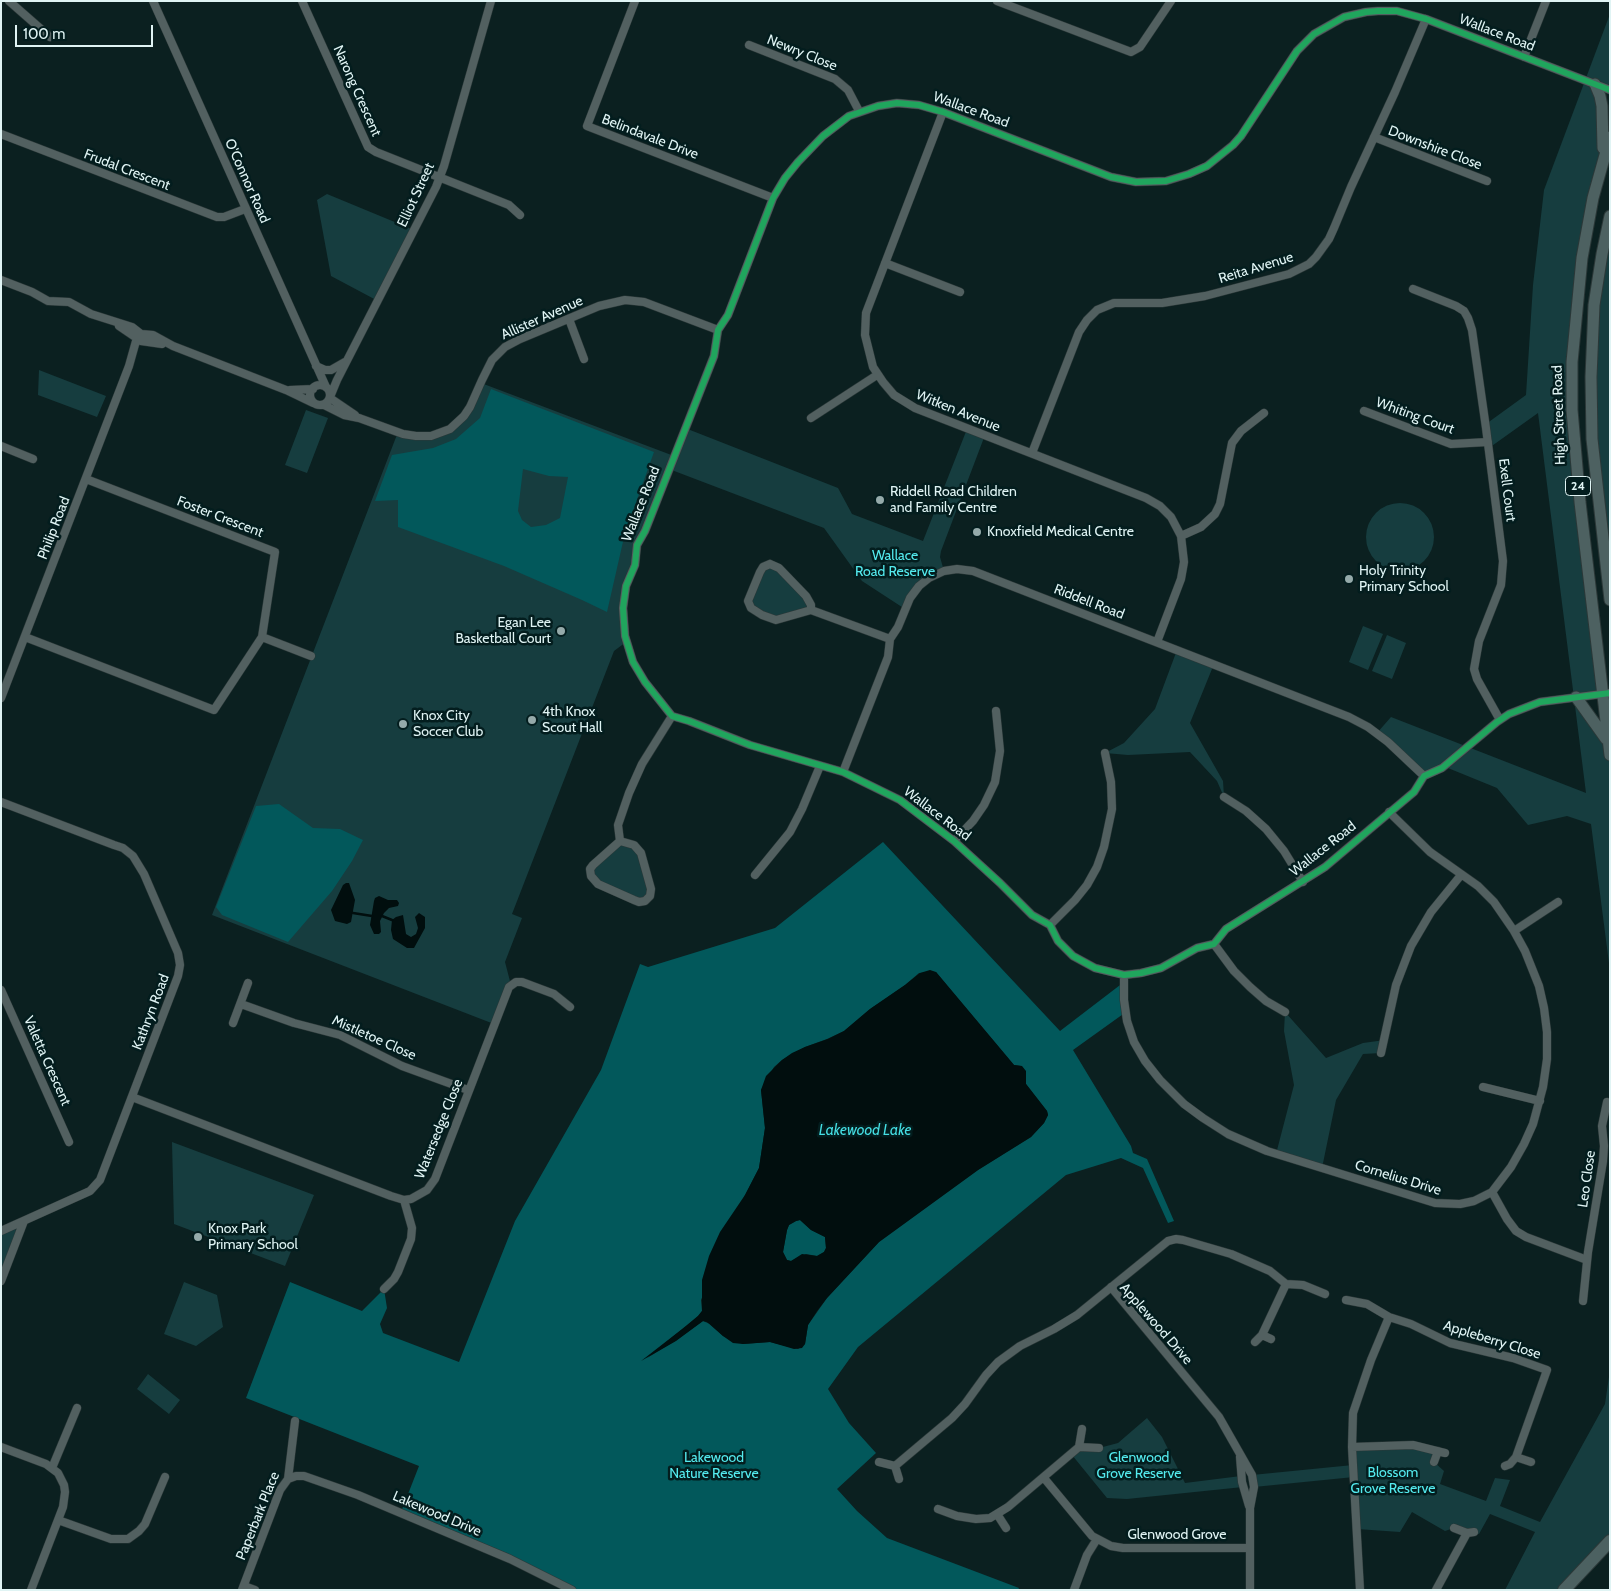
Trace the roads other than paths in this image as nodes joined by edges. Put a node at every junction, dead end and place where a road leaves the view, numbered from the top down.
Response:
1 (9, 1) edge
2 (154, 1) edge
3 (302, 1) edge
4 (635, 1) edge
5 (997, 1) edge
6 (1170, 1) edge
7 (1546, 1) edge
8 (488, 2) edge
9 (1426, 19) junction
10 (50, 37) dead end
11 (749, 45) dead end
12 (1524, 57) junction
13 (1595, 84) junction
14 (1610, 90) edge
15 (859, 111) junction
16 (943, 112) junction
17 (1, 134) edge
18 (1374, 137) junction
19 (1610, 137) edge
20 (1604, 157) junction
21 (440, 177) junction
22 (1487, 181) dead end
23 (773, 198) junction
24 (245, 209) junction
25 (520, 215) dead end
26 (1610, 216) edge
27 (885, 263) junction
28 (1, 280) edge
29 (1413, 289) dead end
30 (960, 292) dead end
31 (569, 319) junction
32 (718, 330) junction
33 (140, 338) junction
34 (584, 359) dead end
35 (347, 361) junction
36 (317, 368) junction
37 (877, 375) junction
38 (326, 387) junction
39 (314, 388) junction
40 (286, 390) junction
41 (328, 400) junction
42 (314, 402) junction
43 (1364, 411) dead end
44 (1264, 413) dead end
45 (811, 418) dead end
46 (1488, 442) junction
47 (1, 446) edge
48 (1032, 453) junction
49 (33, 459) dead end
50 (86, 479) junction
51 (1182, 536) junction
52 (1610, 600) edge
53 (811, 610) junction
54 (25, 637) junction
55 (262, 637) junction
56 (890, 639) junction
57 (1157, 642) junction
58 (311, 656) dead end
59 (1606, 693) edge
60 (1576, 696) junction
61 (1, 698) edge
62 (996, 712) dead end
63 (672, 716) junction
64 (1500, 720) junction
65 (1609, 749) edge
66 (1105, 754) dead end
67 (820, 766) junction
68 (843, 772) junction
69 (1424, 776) junction
70 (1224, 796) dead end
71 (1, 802) edge
72 (1389, 812) junction
73 (620, 841) junction
74 (954, 841) junction
75 (1462, 874) junction
76 (755, 875) dead end
77 (1303, 882) junction
78 (1558, 902) dead end
79 (1050, 925) junction
80 (1514, 931) junction
81 (1214, 944) junction
82 (1124, 975) junction
83 (248, 983) dead end
84 (1, 990) edge
85 (241, 1004) junction
86 (570, 1007) dead end
87 (1285, 1012) dead end
88 (233, 1023) dead end
89 (1381, 1053) dead end
90 (1483, 1087) dead end
91 (468, 1090) junction
92 (132, 1097) junction
93 (1540, 1101) junction
94 (1607, 1102) dead end
95 (69, 1142) dead end
96 (1492, 1192) junction
97 (404, 1200) junction
98 (24, 1221) junction
99 (1, 1231) edge
100 (1587, 1260) junction
101 (1, 1281) edge
102 (1286, 1284) junction
103 (1111, 1288) junction
104 (384, 1289) dead end
105 (1325, 1294) dead end
106 (1346, 1300) dead end
107 (1583, 1301) dead end
108 (1389, 1317) junction
109 (1262, 1335) junction
110 (1271, 1339) dead end
111 (1255, 1342) dead end
112 (77, 1408) dead end
113 (295, 1421) dead end
114 (1082, 1429) dead end
115 (1, 1447) edge
116 (1080, 1447) junction
117 (1352, 1447) junction
118 (1099, 1448) dead end
119 (1516, 1457) junction
120 (880, 1462) dead end
121 (1434, 1462) dead end
122 (1531, 1462) dead end
123 (895, 1466) junction
124 (1504, 1466) dead end
125 (52, 1468) junction
126 (165, 1477) dead end
127 (899, 1478) dead end
128 (1044, 1478) junction
129 (288, 1479) junction
130 (938, 1509) dead end
131 (997, 1514) junction
132 (58, 1520) junction
133 (1006, 1528) dead end
134 (1454, 1528) dead end
135 (1097, 1539) junction
136 (1610, 1541) edge
137 (1250, 1548) junction
138 (1250, 1586) edge
139 (243, 1588) edge
140 (31, 1590) edge
141 (254, 1590) edge
142 (572, 1590) edge
143 (1074, 1590) edge
144 (1254, 1590) edge
145 (1360, 1590) edge
146 (1436, 1590) edge
147 (1564, 1590) edge

1 - 10 street
2 - 24 street, O'Connor Road
3 - 21 street, Narong Crescent
4 - 23 street, Belindavale Drive
5 - 6 street
7 - 12 street
8 - 21 street, Elliot Street
9 - 12 street, Wallace Road
9 - 16 street, Wallace Road
9 - 18 street, Reita Avenue
11 - 15 street, Newry Close
12 - 13 street, Wallace Road
13 - 14 street, Wallace Road
13 - 20 main road
15 - 16 street, Wallace Road
15 - 23 street, Wallace Road
16 - 27 street, Witken Avenue
17 - 24 street, Frudal Crescent
18 - 22 street, Downshire Close
18 - 48 street, Reita Avenue
19 - 20 main road, High Street Road / 24
20 - 59 main road, High Street Road / 24
21 - 25 street, Narong Crescent
21 - 35 street, Elliot Street
23 - 32 street, Wallace Road
24 - 36 street, O'Connor Road
26 - 52 main road, 24
27 - 30 street
27 - 37 street, Witken Avenue
28 - 33 street
29 - 46 street, Exell Court
31 - 32 street, Allister Avenue
31 - 34 street
31 - 41 street, Allister Avenue
32 - 63 street, Wallace Road
33 - 40 street
33 - 50 street, Philip Road
35 - 36 street
35 - 41 street, Elliot Street
36 - 38 street, O'Connor Road
36 - 39 street
37 - 45 street
37 - 48 street, Witken Avenue
38 - 39 street
38 - 41 street
39 - 40 street
39 - 42 street
40 - 42 street
41 - 42 street
43 - 46 street, Whiting Court
44 - 51 street
46 - 64 street, Exell Court
47 - 49 street
48 - 51 street, Witken Avenue
50 - 54 street, Philip Road
50 - 55 street, Foster Crescent
51 - 57 street, Witken Avenue
53 - 53 street
53 - 56 street
54 - 55 street, Foster Crescent
54 - 61 street, Philip Road
55 - 58 street
56 - 57 street, Riddell Road
56 - 68 street, Riddell Road
57 - 69 street, Riddell Road
59 - 60 street, Wallace Road
59 - 65 main road, High Street Road / 24
60 - 64 street, Wallace Road
60 - 65 main road
62 - 74 street
63 - 67 street, Wallace Road
63 - 73 street
64 - 69 street, Wallace Road
66 - 79 street
67 - 68 street, Wallace Road
67 - 76 street
68 - 74 street, Wallace Road
69 - 72 street, Wallace Road
70 - 77 street
71 - 92 street, Kathryn Road
72 - 75 street, Cornelius Drive
72 - 77 street, Wallace Road
73 - 73 street
74 - 79 street, Wallace Road
75 - 80 street, Cornelius Drive
75 - 89 street
77 - 81 street, Wallace Road
78 - 80 street
79 - 82 street, Wallace Road
80 - 93 street, Cornelius Drive
81 - 82 street, Wallace Road
81 - 87 street
82 - 96 street, Cornelius Drive
83 - 85 street
84 - 95 street, Valetta Crescent
85 - 88 street
85 - 91 street, Mistletoe Close
86 - 91 street, Watersedge Close
90 - 93 street
91 - 97 street, Watersedge Close
92 - 97 street
92 - 98 street, Kathryn Road
93 - 96 street, Cornelius Drive
94 - 100 street, Leo Close
96 - 100 street
97 - 104 street
98 - 99 street, Kathryn Road
98 - 101 street
100 - 107 street, Leo Close
102 - 103 street
102 - 105 street
102 - 109 street
103 - 123 street, Applewood Drive
103 - 137 street, Applewood Drive
106 - 108 street, Appleberry Close
108 - 117 street
108 - 119 street, Appleberry Close
109 - 110 street
109 - 111 street
112 - 125 street
113 - 129 street, Paperbark Place
114 - 116 street
115 - 125 street
116 - 118 street
116 - 128 street
117 - 121 street
117 - 145 street
119 - 122 street
119 - 124 street
120 - 123 street
123 - 127 street
125 - 132 street
126 - 132 street
128 - 131 street
128 - 135 street, Glenwood Grove
129 - 139 street, Paperbark Place
129 - 142 street, Lakewood Drive
130 - 131 street
131 - 133 street
132 - 140 street
134 - 146 street
135 - 137 street, Glenwood Grove
135 - 143 street
136 - 147 highway
137 - 138 street, Applewood Drive
138 - 144 street, Applewood Drive
139 - 141 street

